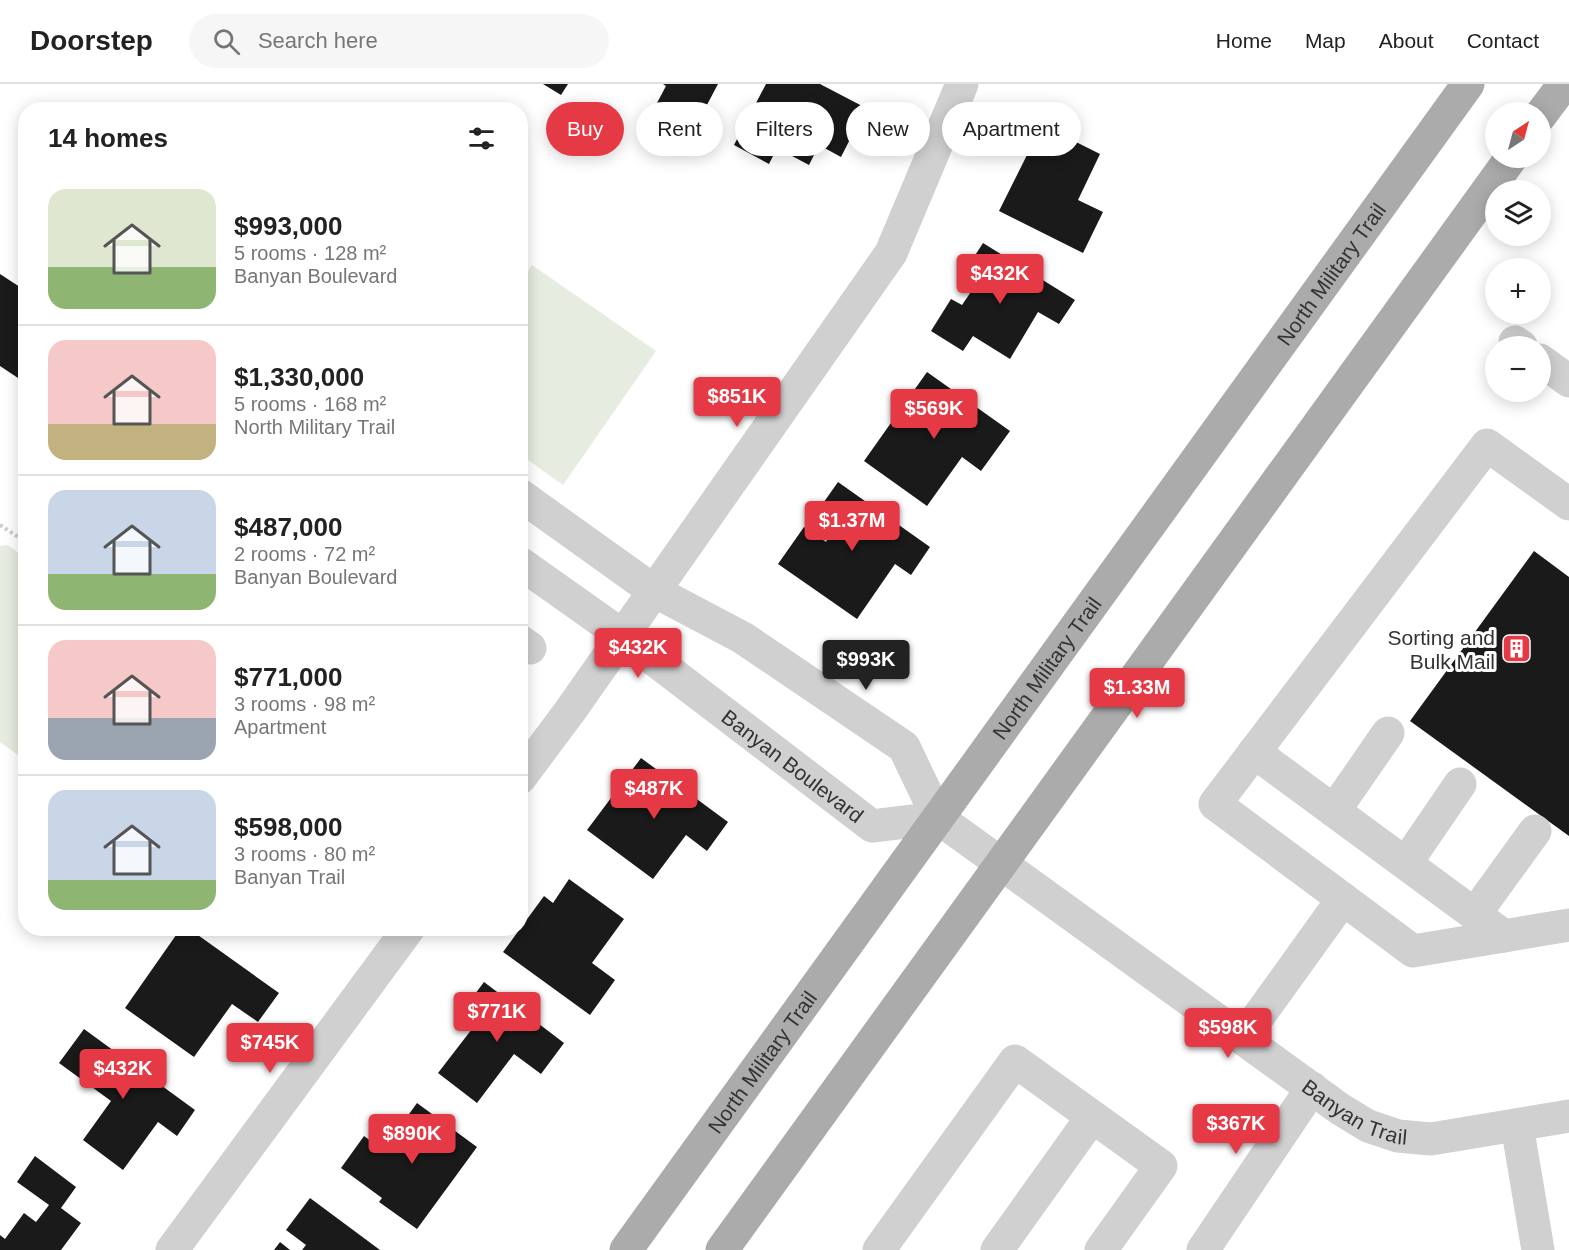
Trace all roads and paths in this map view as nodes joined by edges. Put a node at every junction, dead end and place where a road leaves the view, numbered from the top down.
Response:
1 (962, 84) edge
2 (1468, 84) edge
3 (1564, 84) edge
4 (1550, 102) edge
5 (1504, 168) edge
6 (1551, 368) edge
7 (1569, 381) edge
8 (528, 501) edge
9 (1569, 504) edge
10 (0, 525) edge
11 (18, 537) edge
12 (528, 569) edge
13 (654, 591) junction
14 (623, 636) junction
15 (1388, 733) dead end
16 (1254, 752) junction
17 (528, 767) edge
18 (1460, 784) dead end
19 (1334, 811) junction
20 (938, 818) junction
21 (1534, 831) dead end
22 (1406, 863) junction
23 (1001, 864) junction
24 (1343, 899) junction
25 (1475, 914) junction
26 (1569, 925) edge
27 (403, 936) edge
28 (1504, 936) junction
29 (1243, 1038) junction
30 (1312, 1088) junction
31 (1569, 1116) edge
32 (1092, 1117) junction
33 (1517, 1125) junction
34 (172, 1250) edge
35 (626, 1250) edge
36 (722, 1250) edge
37 (879, 1250) edge
38 (997, 1250) edge
39 (1101, 1250) edge
40 (1203, 1250) edge
41 (1538, 1250) edge

1 - 13 street
2 - 20 main road, North Military Trail
3 - 4 main road
5 - 23 main road
6 - 7 street
8 - 13 street
9 - 16 street
10 - 11 path
12 - 14 street, Banyan Boulevard
13 - 14 street
13 - 20 street
14 - 17 street
14 - 20 street, Banyan Boulevard
15 - 19 street
16 - 19 street
16 - 24 street
18 - 22 street
19 - 22 street
20 - 23 street, Banyan Trail
20 - 35 main road, North Military Trail
21 - 25 street
22 - 25 street
23 - 29 street, Banyan Trail
23 - 36 main road
24 - 28 street
24 - 29 street
25 - 28 street
26 - 28 street
27 - 34 street
29 - 30 street, Banyan Trail
30 - 33 street, Banyan Trail
30 - 40 street
31 - 33 street, Banyan Trail
32 - 37 street
32 - 38 street
32 - 39 street
33 - 41 street

